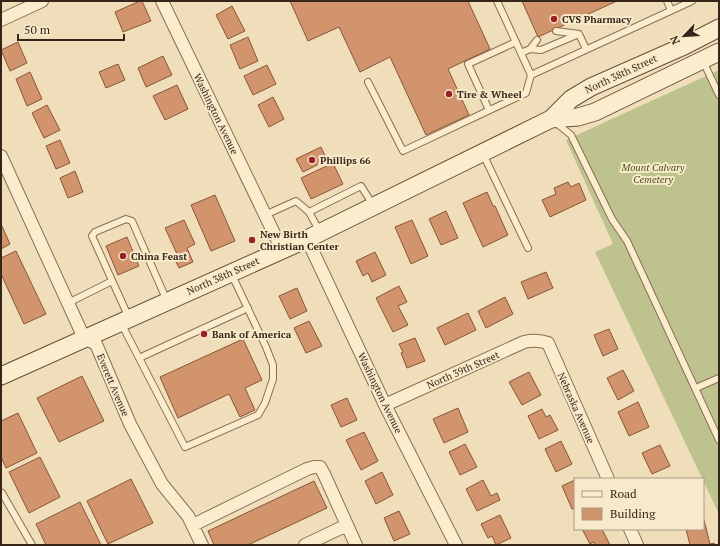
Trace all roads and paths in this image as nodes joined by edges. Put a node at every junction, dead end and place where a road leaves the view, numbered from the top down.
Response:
1 (42, 1) edge
2 (162, 1) edge
3 (497, 1) edge
4 (667, 1) edge
5 (692, 1) edge
6 (671, 10) junction
7 (1, 20) edge
8 (719, 28) edge
9 (556, 31) dead end
10 (578, 34) junction
11 (537, 40) dead end
12 (516, 42) junction
13 (530, 48) junction
14 (586, 50) junction
15 (719, 52) edge
16 (520, 53) junction
17 (702, 60) junction
18 (531, 75) junction
19 (368, 82) dead end
20 (719, 95) edge
21 (489, 110) junction
22 (551, 119) junction
23 (482, 153) junction
24 (1, 156) edge
25 (373, 206) junction
26 (310, 212) junction
27 (265, 215) junction
28 (314, 235) junction
29 (528, 248) dead end
30 (282, 250) junction
31 (231, 272) junction
32 (112, 281) junction
33 (167, 301) junction
34 (68, 303) junction
35 (248, 308) junction
36 (124, 320) junction
37 (84, 338) junction
38 (541, 341) joint
39 (139, 358) junction
40 (1, 376) edge
41 (719, 378) edge
42 (696, 388) junction
43 (385, 406) junction
44 (719, 440) edge
45 (608, 478) edge
46 (1, 494) edge
47 (193, 525) junction
48 (347, 525) junction
49 (630, 530) edge
50 (32, 545) edge
51 (202, 545) edge
52 (305, 545) edge
53 (356, 545) edge
54 (456, 545) edge
55 (638, 545) edge

1 - 7 street
2 - 27 street, Washington Avenue
3 - 12 lane
4 - 6 lane
5 - 6 lane
6 - 14 lane
8 - 22 main road, North 38th Street
9 - 10 lane
10 - 13 lane
10 - 14 lane
11 - 13 lane
12 - 16 lane
12 - 21 lane
13 - 16 lane
14 - 18 lane
15 - 17 main road, North 38th Street
16 - 18 lane
17 - 20 lane
17 - 22 main road, North 38th Street
18 - 21 lane
19 - 21 lane
22 - 23 main road, North 38th Street
22 - 42 lane
23 - 25 main road, North 38th Street
23 - 29 lane
24 - 34 street, Everett Avenue
25 - 26 lane
25 - 28 main road, North 38th Street
26 - 27 lane
26 - 28 lane
27 - 30 street, Washington Avenue
28 - 30 main road, North 38th Street
28 - 43 street, Washington Avenue
30 - 31 main road, North 38th Street
31 - 33 main road, North 38th Street
31 - 35 lane
32 - 33 lane
32 - 34 lane
32 - 36 lane
33 - 36 main road, North 38th Street
34 - 37 street, Everett Avenue
35 - 39 lane
35 - 39 lane
36 - 37 main road, North 38th Street
36 - 39 lane
37 - 40 main road, North 38th Street
37 - 47 street, Everett Avenue
38 - 43 street, North 39th Street
38 - 45 street, Nebraska Avenue
41 - 42 lane
42 - 44 lane
43 - 54 street, Washington Avenue
46 - 50 lane
47 - 48 street
47 - 51 street, Everett Avenue
48 - 52 street
48 - 53 street
49 - 55 street

